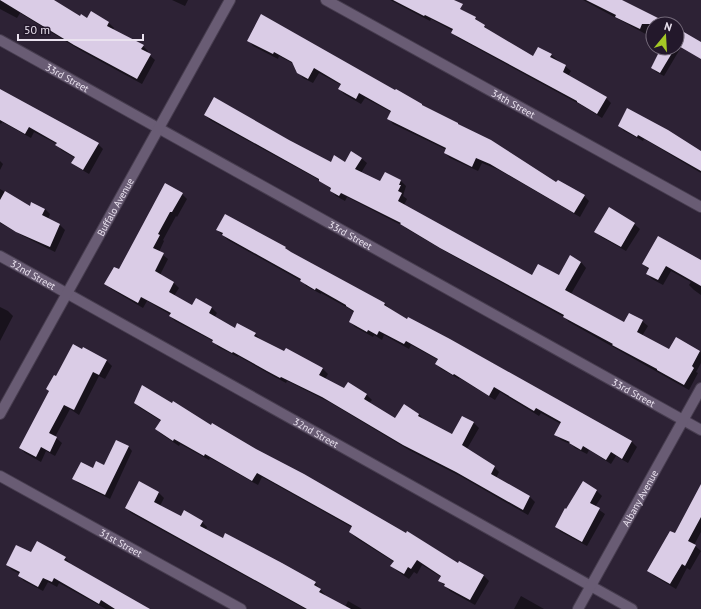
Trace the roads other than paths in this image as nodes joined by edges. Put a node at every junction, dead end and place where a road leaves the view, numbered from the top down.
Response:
1 (230, 0) edge
2 (326, 0) edge
3 (0, 40) edge
4 (159, 128) junction
5 (701, 207) edge
6 (0, 256) edge
7 (66, 293) junction
8 (701, 388) edge
9 (0, 414) edge
10 (683, 420) junction
11 (701, 430) edge
12 (0, 476) edge
13 (590, 586) junction
14 (240, 609) edge
15 (578, 609) edge
16 (632, 609) edge

1 - 4 street, Buffalo Avenue
2 - 5 street, 34th Street
3 - 4 street, 33rd Street
4 - 7 street, Buffalo Avenue
4 - 10 street, 33rd Street
6 - 7 street, 32nd Street
7 - 9 street, Buffalo Avenue
7 - 13 street, 32nd Street
8 - 10 street, Albany Avenue
10 - 11 street, 33rd Street
10 - 13 street, Albany Avenue
12 - 14 street, 31st Street
13 - 15 street, Albany Avenue
13 - 16 street, 32nd Street

